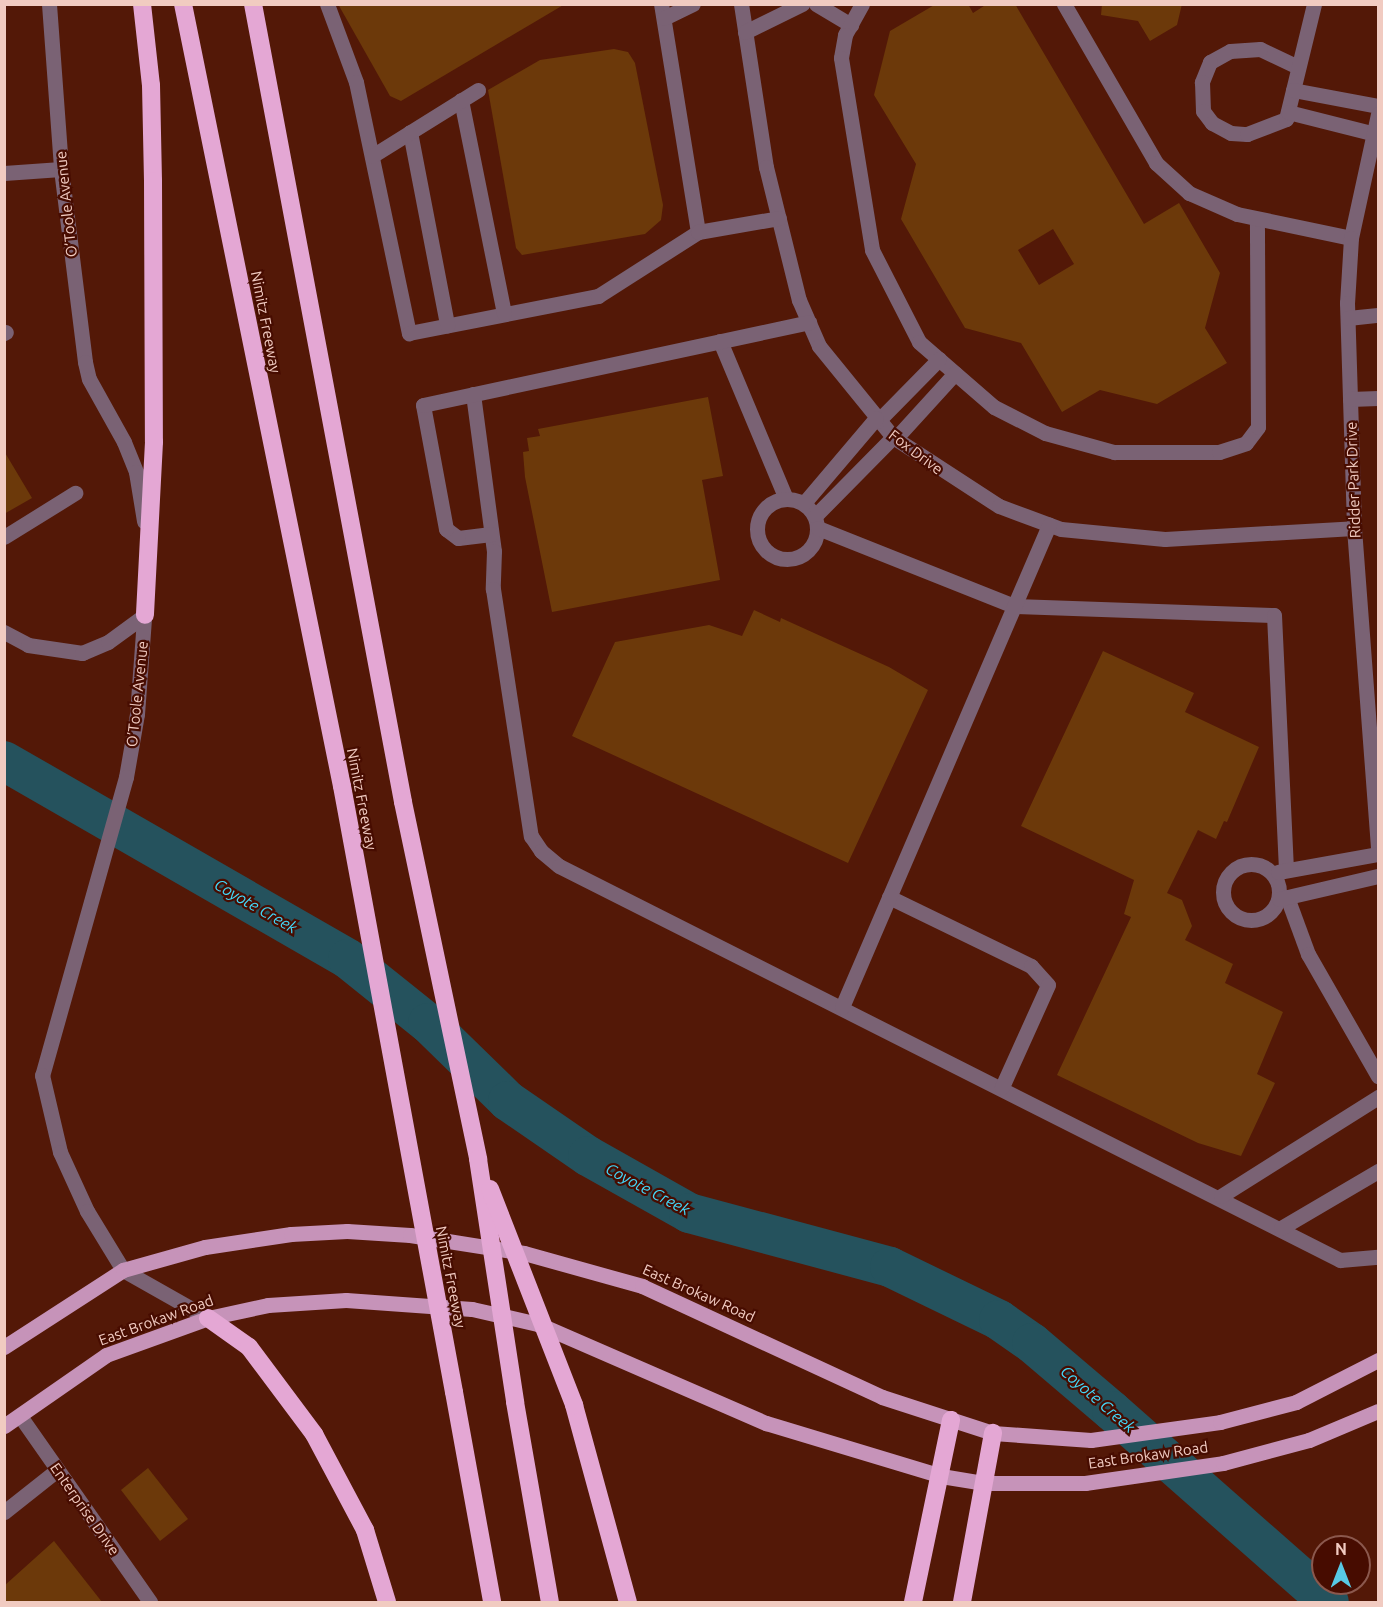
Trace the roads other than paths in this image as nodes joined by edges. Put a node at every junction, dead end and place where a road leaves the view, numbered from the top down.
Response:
1 (49, 4) edge
2 (142, 4) edge
3 (183, 4) edge
4 (253, 4) edge
5 (327, 4) edge
6 (693, 4) edge
7 (741, 4) edge
8 (802, 4) edge
9 (816, 4) edge
10 (862, 4) edge
11 (1064, 4) edge
12 (1314, 4) edge
13 (662, 11) edge
14 (851, 25) junction
15 (745, 32) junction
16 (1299, 67) junction
17 (478, 90) dead end
18 (1293, 90) junction
19 (461, 100) junction
20 (1378, 106) edge
21 (1288, 112) junction
22 (1378, 114) edge
23 (410, 132) junction
24 (1375, 134) junction
25 (372, 156) junction
26 (61, 170) junction
27 (4, 173) edge
28 (779, 218) junction
29 (1257, 219) junction
30 (698, 232) junction
31 (1351, 238) junction
32 (504, 314) junction
33 (1378, 315) edge
34 (1348, 318) junction
35 (809, 322) junction
36 (447, 325) junction
37 (720, 341) junction
38 (939, 359) junction
39 (955, 373) junction
40 (473, 394) junction
41 (1378, 398) edge
42 (1350, 399) junction
43 (877, 419) junction
44 (894, 438) junction
45 (75, 493) dead end
46 (786, 499) junction
47 (804, 503) junction
48 (816, 522) junction
49 (1049, 525) junction
50 (1354, 528) junction
51 (492, 534) junction
52 (4, 537) edge
53 (1014, 606) junction
54 (145, 615) junction
55 (4, 632) edge
56 (1375, 767) edge
57 (1378, 848) edge
58 (1378, 854) edge
59 (1279, 872) junction
60 (1378, 876) edge
61 (889, 897) junction
62 (1283, 898) junction
63 (842, 1007) junction
64 (1378, 1076) edge
65 (1002, 1087) junction
66 (1378, 1097) edge
67 (478, 1159) junction
68 (1378, 1171) edge
69 (1221, 1196) junction
70 (1281, 1228) junction
71 (1378, 1257) edge
72 (123, 1270) junction
73 (208, 1318) junction
74 (4, 1347) edge
75 (1378, 1360) edge
76 (1378, 1412) edge
77 (20, 1416) junction
78 (951, 1420) junction
79 (4, 1426) edge
80 (993, 1433) junction
81 (57, 1470) junction
82 (941, 1476) junction
83 (984, 1483) junction
84 (4, 1512) edge
85 (150, 1602) edge
86 (387, 1602) edge
87 (492, 1602) edge
88 (550, 1602) edge
89 (628, 1602) edge
90 (913, 1602) edge
91 (962, 1602) edge

1 - 26 street, O’Toole Avenue
2 - 54 highway
3 - 87 highway, Nimitz Freeway, bridge
4 - 67 highway, bridge
5 - 25 street
6 - 13 street
7 - 15 street, Fox Drive
8 - 15 street
9 - 14 street
10 - 14 street
11 - 29 street
12 - 16 street
13 - 30 street
14 - 38 street
15 - 28 street, Fox Drive
16 - 18 street
16 - 21 street
17 - 19 street
18 - 20 street
18 - 21 street
19 - 23 street
19 - 32 street
21 - 24 street
22 - 24 street, Ridder Park Drive
23 - 25 street
23 - 36 street
24 - 31 street, Ridder Park Drive
25 - 36 street
26 - 27 street
26 - 54 street, O’Toole Avenue
28 - 30 street
28 - 35 street, Fox Drive
29 - 31 street
29 - 39 street
30 - 32 street
31 - 34 street, Ridder Park Drive
32 - 36 street
33 - 34 street
34 - 42 street, Ridder Park Drive
35 - 37 street
35 - 43 street, Fox Drive
37 - 40 street
37 - 46 street
38 - 39 street
38 - 43 street
39 - 44 street
40 - 51 street
40 - 51 street
41 - 42 street
42 - 50 street, Ridder Park Drive
43 - 44 street, Fox Drive
43 - 47 street
44 - 48 street
44 - 49 street, Fox Drive
45 - 52 street
46 - 47 street
46 - 48 street
47 - 48 street
48 - 53 street
49 - 50 street, Fox Drive
49 - 53 street
50 - 56 street, Ridder Park Drive
51 - 63 street
53 - 59 street
53 - 61 street
54 - 55 street
54 - 72 street, O’Toole Avenue
56 - 57 street, Ridder Park Drive
58 - 59 street
59 - 62 street
59 - 62 street
60 - 62 street
61 - 63 street
61 - 65 street
62 - 64 street
63 - 65 street
65 - 69 street
66 - 69 street
67 - 88 highway, bridge
67 - 89 highway, bridge
68 - 70 street
69 - 70 street
70 - 71 street
72 - 73 street, O’Toole Avenue
72 - 74 main road, East Brokaw Road
72 - 78 main road, East Brokaw Road
73 - 77 main road, East Brokaw Road
73 - 82 main road, East Brokaw Road
73 - 86 highway
75 - 80 main road, East Brokaw Road
76 - 83 main road, East Brokaw Road
77 - 79 main road, East Brokaw Road
77 - 81 street, Enterprise Drive
78 - 80 main road, East Brokaw Road
78 - 82 highway
80 - 83 highway
81 - 84 street
81 - 85 street, Enterprise Drive
82 - 83 main road, East Brokaw Road
82 - 90 highway
83 - 91 highway

